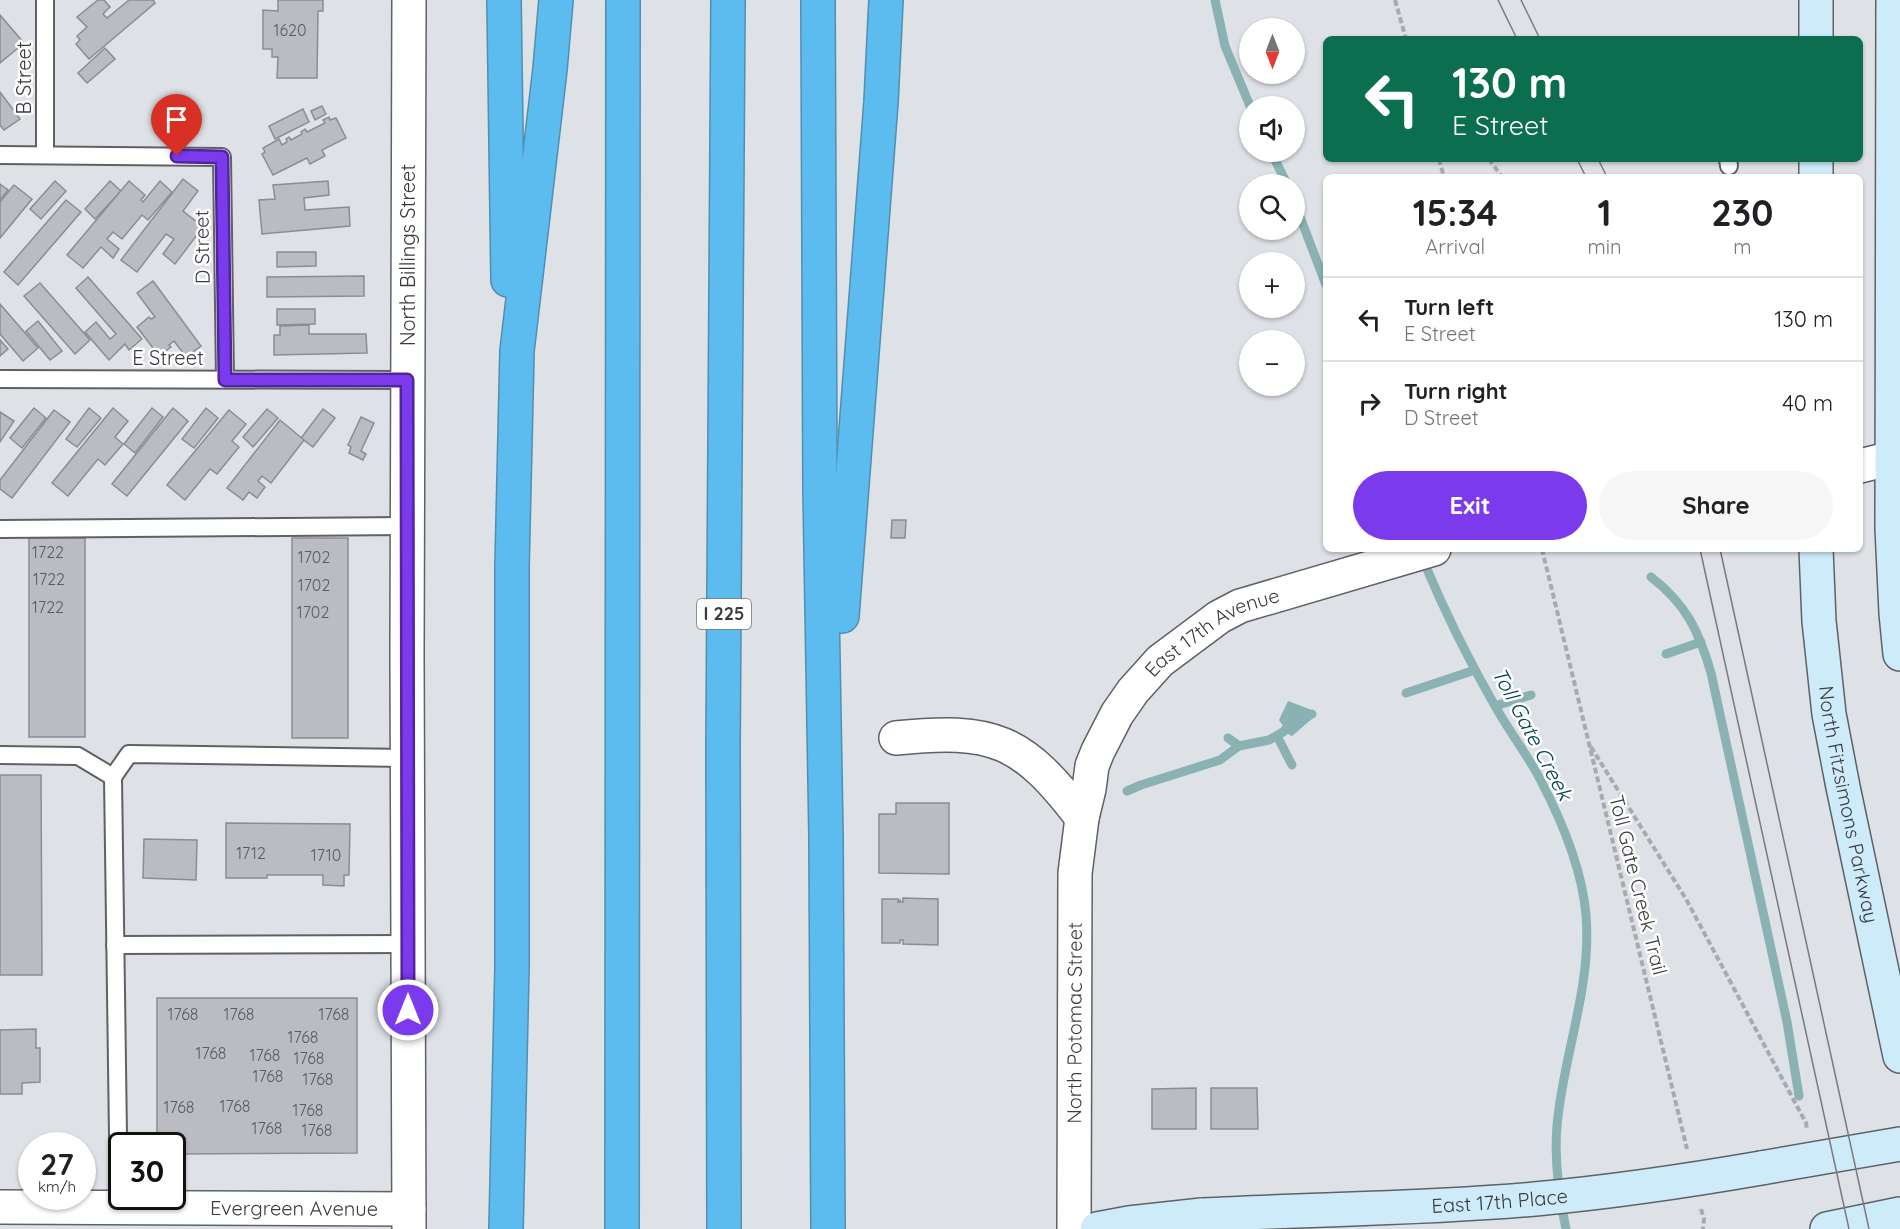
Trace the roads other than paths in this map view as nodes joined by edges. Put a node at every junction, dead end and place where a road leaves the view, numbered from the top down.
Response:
1 (45, 0) edge
2 (409, 0) edge
3 (504, 0) edge
4 (556, 0) edge
5 (623, 0) edge
6 (728, 0) edge
7 (818, 0) edge
8 (886, 0) edge
9 (1816, 0) edge
10 (1893, 0) edge
11 (1816, 36) edge
12 (0, 154) edge
13 (45, 155) junction
14 (0, 379) edge
15 (225, 380) junction
16 (407, 380) junction
17 (1876, 457) edge
18 (407, 526) junction
19 (0, 529) edge
20 (1424, 552) edge
21 (1816, 552) edge
22 (512, 567) junction
23 (1900, 654) edge
24 (896, 738) dead end
25 (0, 755) edge
26 (407, 758) junction
27 (112, 777) junction
28 (1082, 818) junction
29 (826, 837) junction
30 (408, 944) junction
31 (114, 945) junction
32 (1900, 1056) edge
33 (118, 1132) edge
34 (1891, 1149) edge
35 (0, 1208) edge
36 (108, 1208) edge
37 (172, 1210) edge
38 (1900, 1214) edge
39 (409, 1219) edge
40 (506, 1229) edge
41 (622, 1229) edge
42 (724, 1229) edge
43 (828, 1229) edge
44 (1074, 1229) edge
45 (1097, 1229) edge
46 (1827, 1229) edge

1 - 13 lane, B Street
2 - 16 street, North Billings Street
3 - 22 highway
4 - 22 highway
5 - 41 highway
6 - 42 highway, I 225
7 - 29 highway
8 - 29 highway
9 - 11 main road
10 - 17 main road
12 - 13 lane, D Street
13 - 15 lane, D Street
14 - 15 lane, E Street
15 - 16 lane, E Street
16 - 18 street, North Billings Street
17 - 23 main road
18 - 19 lane
18 - 26 street, North Billings Street
20 - 28 street, East 17th Avenue
21 - 32 main road, North Fitzsimons Parkway
22 - 40 highway
24 - 28 street
25 - 27 lane
26 - 27 lane
26 - 30 street, North Billings Street
27 - 31 lane
28 - 44 street, North Potomac Street
29 - 43 highway
30 - 31 lane
30 - 39 street, North Billings Street
31 - 33 lane
34 - 45 main road, East 17th Place, bridge
35 - 36 street, Evergreen Avenue
37 - 39 street, Evergreen Avenue
38 - 46 main road

